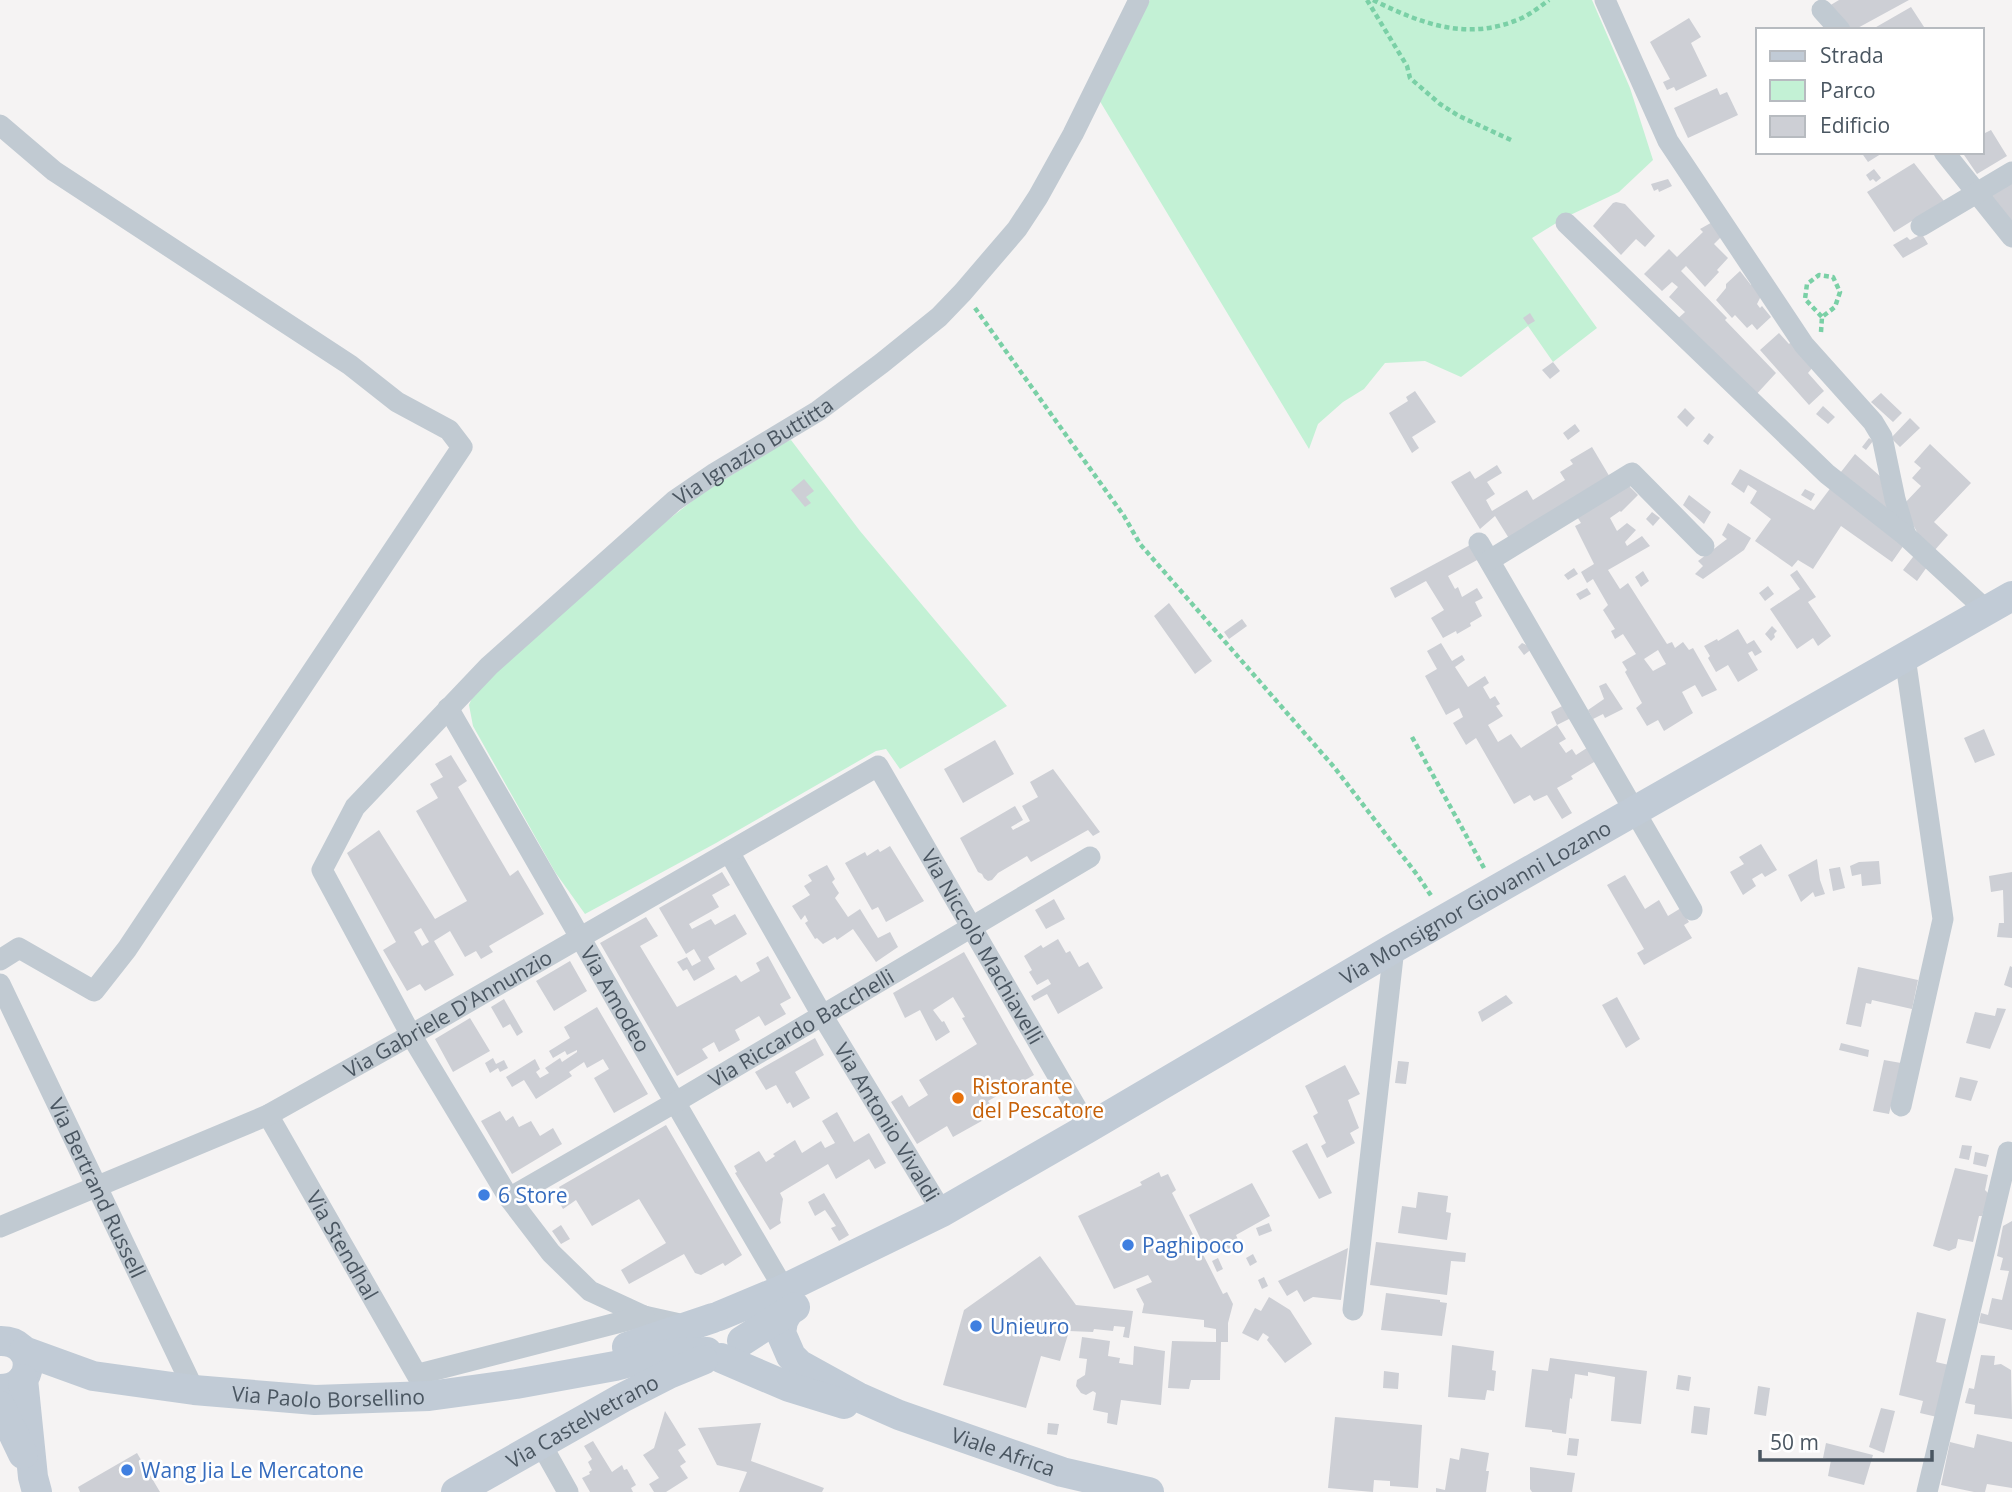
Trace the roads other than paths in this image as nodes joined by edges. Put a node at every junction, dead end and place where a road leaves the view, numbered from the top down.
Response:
1 (1139, 0) edge
2 (1605, 0) edge
3 (1822, 10) dead end
4 (1838, 28) edge
5 (0, 125) edge
6 (1946, 154) edge
7 (2012, 172) edge
8 (1978, 192) junction
9 (1566, 223) dead end
10 (1922, 226) dead end
11 (2012, 237) edge
12 (1906, 536) junction
13 (1704, 546) dead end
14 (1999, 603) edge
15 (1905, 657) junction
16 (447, 708) junction
17 (878, 766) joint
18 (1634, 811) junction
19 (729, 852) junction
20 (1090, 857) dead end
21 (1692, 910) dead end
22 (971, 927) junction
23 (581, 937) junction
24 (1394, 948) junction
25 (0, 960) edge
26 (0, 984) edge
27 (822, 1015) junction
28 (411, 1035) junction
29 (674, 1103) junction
30 (1901, 1106) dead end
31 (268, 1115) junction
32 (1088, 1128) junction
33 (2008, 1152) dead end
34 (96, 1187) junction
35 (509, 1198) junction
36 (942, 1212) junction
37 (0, 1227) edge
38 (787, 1299) junction
39 (1353, 1310) dead end
40 (644, 1316) junction
41 (721, 1337) junction
42 (14, 1368) edge
43 (424, 1385) junction
44 (194, 1390) junction
45 (858, 1397) junction
46 (2, 1414) edge
47 (899, 1415) junction
48 (541, 1444) junction
49 (1062, 1482) edge
50 (35, 1484) edge
51 (456, 1492) edge
52 (568, 1492) edge
53 (1149, 1492) edge
54 (1927, 1492) edge

1 - 16 street, Via Ignazio Buttitta
2 - 12 street
3 - 4 street
5 - 25 street
6 - 8 street
7 - 8 street
8 - 10 street
8 - 11 street
9 - 12 street
12 - 14 street
13 - 18 street
14 - 15 main road, Via Monsignor Giovanni Lozano
15 - 18 main road, Via Monsignor Giovanni Lozano
15 - 30 street
16 - 23 street, Via Amodeo
16 - 28 street, Via Ignazio Buttitta
17 - 19 street, Via Gabriele D'Annunzio
17 - 22 street, Via Niccolò Machiavelli
18 - 21 street
18 - 24 main road, Via Monsignor Giovanni Lozano
19 - 23 street, Via Gabriele D'Annunzio
19 - 27 street, Via Antonio Vivaldi
20 - 22 street, Via Riccardo Bacchelli
22 - 27 street, Via Riccardo Bacchelli
22 - 32 street, Via Niccolò Machiavelli
23 - 28 street, Via Gabriele D'Annunzio
23 - 29 street, Via Amodeo
24 - 32 main road, Via Monsignor Giovanni Lozano
24 - 39 street
26 - 34 street, Via Bertrand Russell
27 - 29 street, Via Riccardo Bacchelli
27 - 36 street, Via Antonio Vivaldi
28 - 31 street, Via Gabriele D'Annunzio
28 - 35 street
29 - 35 street, Via Riccardo Bacchelli
29 - 38 street, Via Amodeo
31 - 34 street, Via Gabriele D'Annunzio
31 - 43 street, Via Stendhal
32 - 36 main road, Via Monsignor Giovanni Lozano
33 - 54 street
34 - 37 street, Via Gabriele D'Annunzio
34 - 44 street, Via Bertrand Russell
35 - 40 street
36 - 38 main road, Via Monsignor Giovanni Lozano
38 - 41 main road, Via Monsignor Giovanni Lozano
38 - 45 main road
40 - 41 street
40 - 43 street
41 - 43 main road, Via Paolo Borsellino
41 - 45 main road
41 - 47 main road
41 - 48 main road, Via Castelvetrano
42 - 44 main road, Via Paolo Borsellino
42 - 50 main road
43 - 44 main road, Via Paolo Borsellino
45 - 47 main road
46 - 50 main road
47 - 49 main road, Viale Africa
48 - 51 main road, Via Castelvetrano
48 - 52 street
49 - 53 main road, Viale Africa

